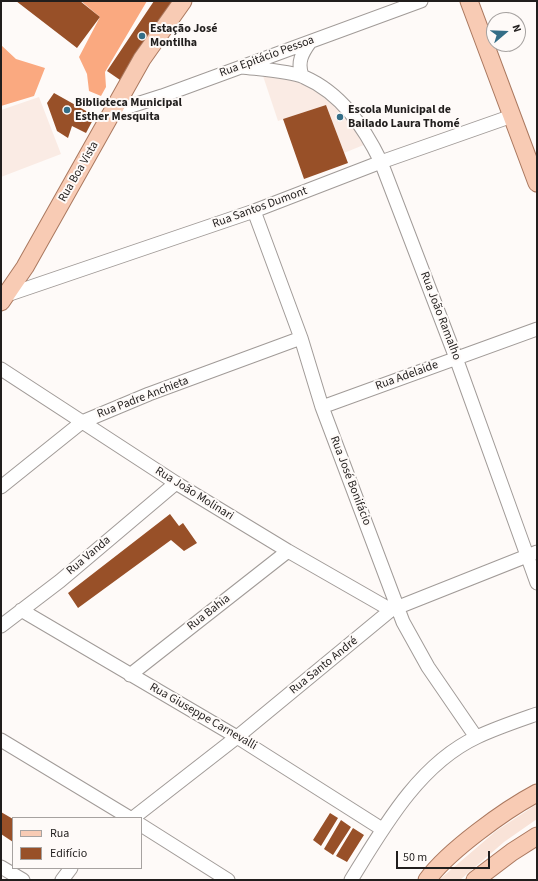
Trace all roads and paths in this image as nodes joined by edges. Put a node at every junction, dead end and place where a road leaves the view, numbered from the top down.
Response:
1 (183, 1) edge
2 (421, 1) edge
3 (469, 1) edge
4 (310, 42) junction
5 (242, 67) junction
6 (302, 76) junction
7 (112, 112) junction
8 (512, 116) junction
9 (381, 162) junction
10 (537, 183) edge
11 (254, 211) junction
12 (4, 299) edge
13 (537, 329) edge
14 (301, 338) junction
15 (456, 358) junction
16 (1, 369) edge
17 (322, 407) junction
18 (82, 422) junction
19 (176, 484) junction
20 (1, 487) edge
21 (288, 551) junction
22 (532, 554) edge
23 (537, 584) edge
24 (394, 608) junction
25 (21, 610) junction
26 (1, 626) edge
27 (130, 675) junction
28 (537, 714) edge
29 (238, 737) junction
30 (476, 737) junction
31 (1, 740) edge
32 (537, 793) edge
33 (129, 817) edge
34 (132, 817) edge
35 (142, 826) edge
36 (382, 829) junction
37 (537, 836) edge
38 (1, 867) edge
39 (70, 869) edge
40 (23, 880) edge
41 (62, 880) edge
42 (228, 880) edge
43 (351, 880) edge
44 (427, 880) edge
45 (475, 880) edge

1 - 7 main road, Rua Boa Vista
2 - 4 street, Rua Epitácio Pessoa
3 - 8 main road
4 - 5 street, Rua Epitácio Pessoa
4 - 6 street
5 - 6 street, Rua João Ramalho
5 - 7 street, Rua Epitácio Pessoa
6 - 9 street, Rua João Ramalho
7 - 12 main road, Rua Boa Vista
8 - 9 street, Rua Santos Dumont
8 - 10 main road
9 - 11 street, Rua Santos Dumont
9 - 15 street, Rua João Ramalho
11 - 12 street, Rua Santos Dumont
11 - 14 street, Rua José Bonifácio
13 - 15 street, Rua Adelaide
14 - 17 street, Rua José Bonifácio
14 - 18 street, Rua Padre Anchieta
15 - 17 street, Rua Adelaide
15 - 22 street, Rua João Ramalho
16 - 18 street, Rua João Molinari
17 - 24 street, Rua José Bonifácio
18 - 19 street, Rua João Molinari
18 - 20 street, Rua Padre Anchieta
19 - 21 street, Rua João Molinari
19 - 25 street, Rua Vanda
21 - 24 street, Rua João Molinari
21 - 27 street, Rua Bahia
22 - 23 street, Rua João Ramalho
22 - 24 street, Rua Santo André
24 - 29 street, Rua Santo André
24 - 30 street, Rua José Bonifácio
25 - 26 street, Rua Vanda
25 - 27 street, Rua Giuseppe Carnevalli
27 - 29 street, Rua Giuseppe Carnevalli
28 - 30 street
29 - 34 street, Rua Santo André
29 - 36 street, Rua Giuseppe Carnevalli
30 - 36 street
31 - 33 street
32 - 44 main road
35 - 42 street
36 - 43 street
37 - 45 main road
38 - 40 street
39 - 41 street

